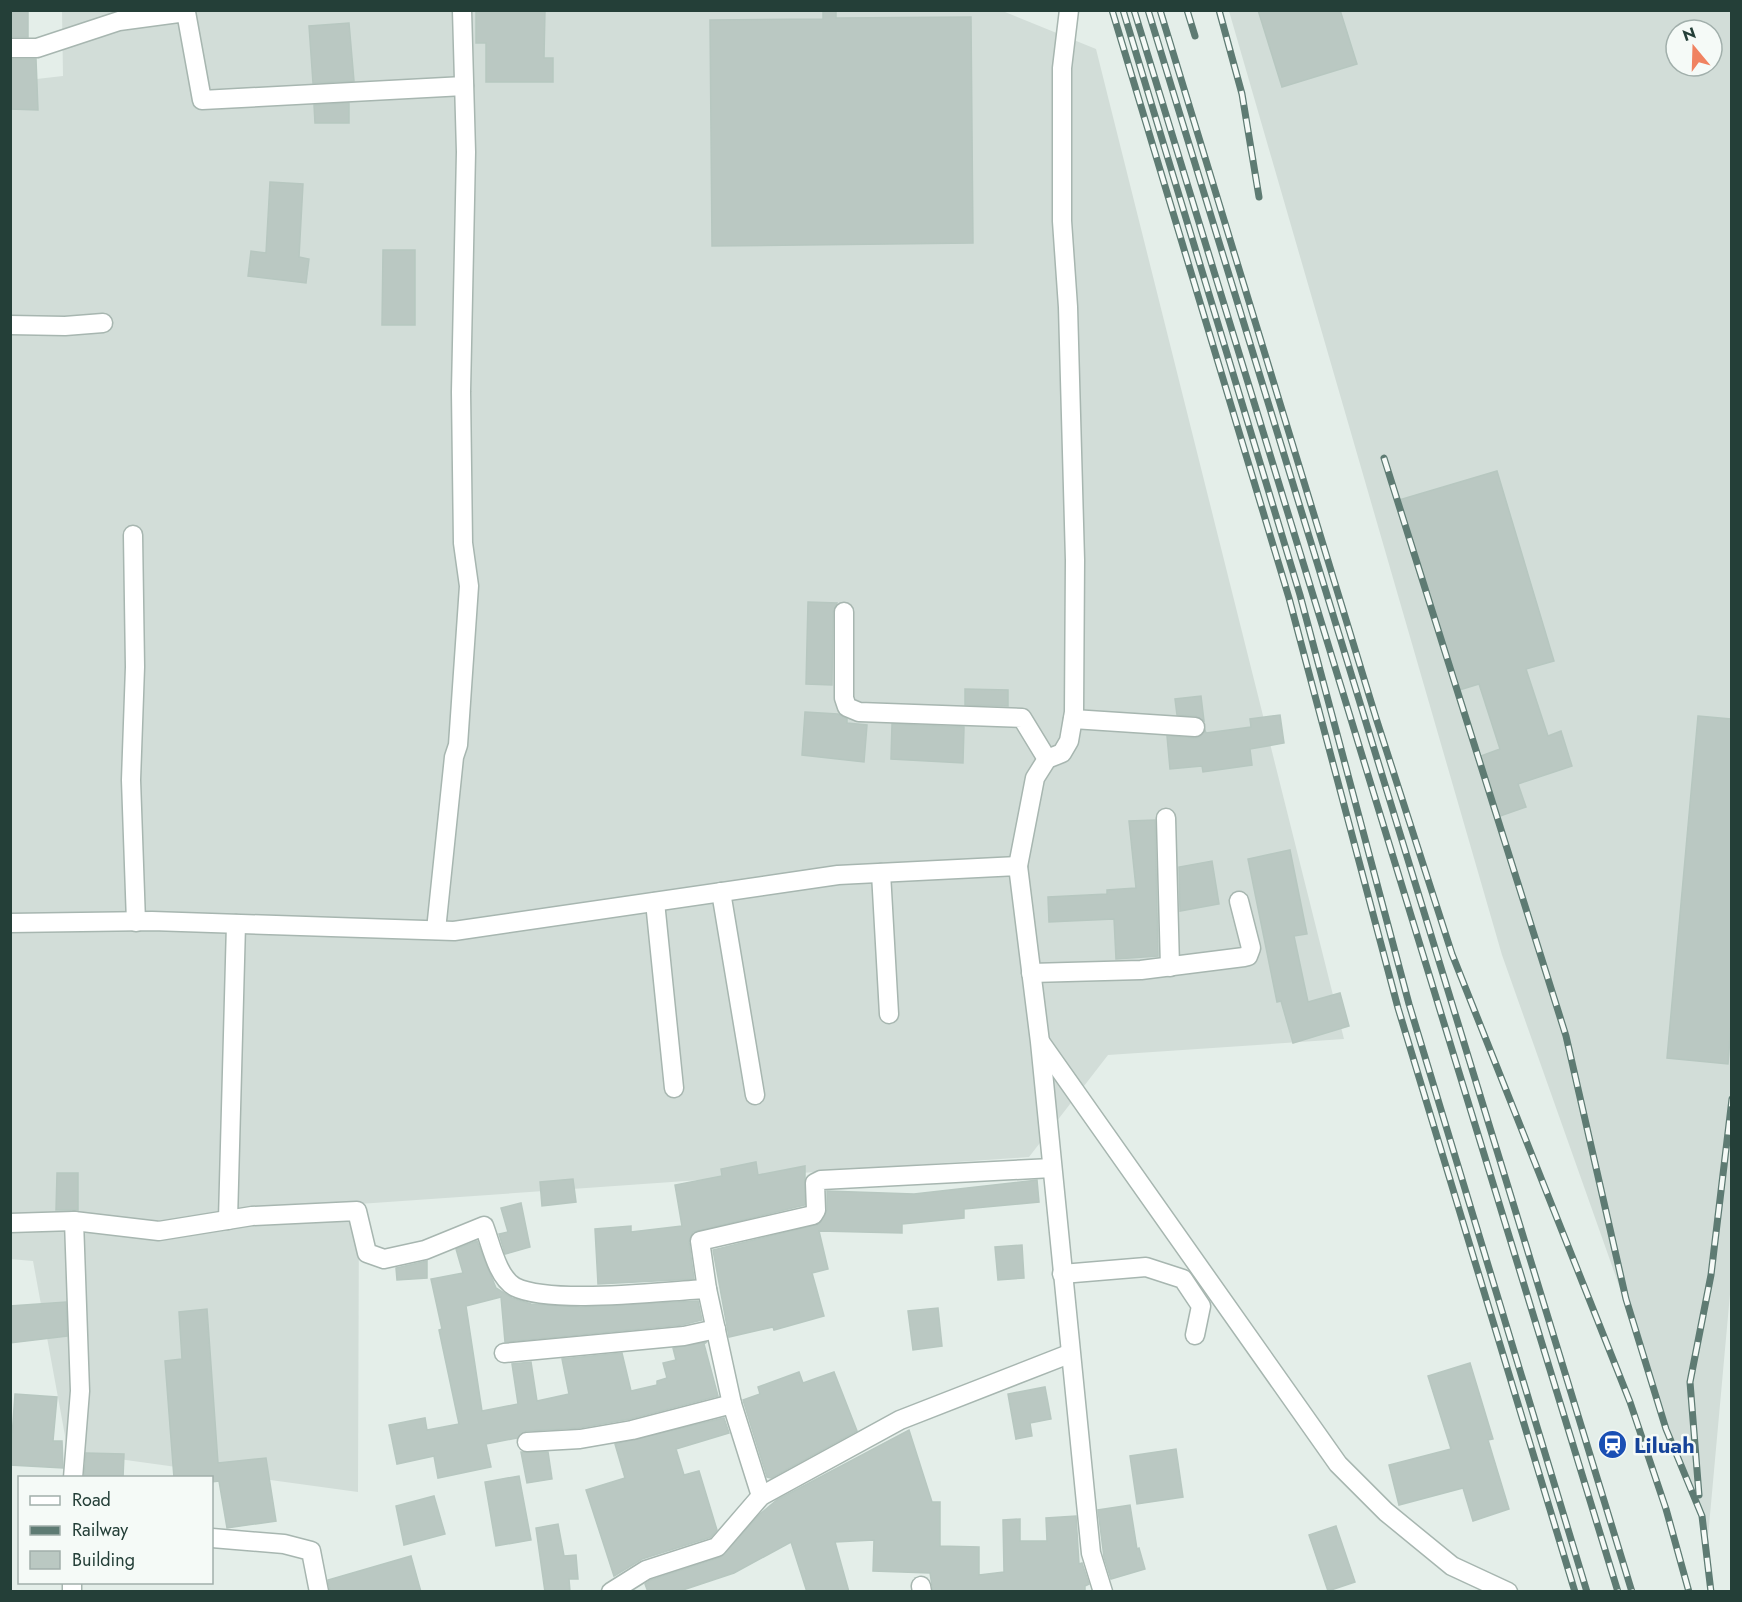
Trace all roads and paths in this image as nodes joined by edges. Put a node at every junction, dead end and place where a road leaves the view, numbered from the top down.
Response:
1 (462, 10) edge
2 (1069, 10) edge
3 (10, 48) edge
4 (464, 86) junction
5 (103, 323) dead end
6 (10, 325) edge
7 (133, 535) dead end
8 (844, 612) dead end
9 (1073, 719) junction
10 (1195, 727) dead end
11 (1047, 759) junction
12 (1166, 819) dead end
13 (1018, 866) junction
14 (881, 873) junction
15 (721, 892) junction
16 (1239, 901) dead end
17 (654, 902) junction
18 (136, 922) junction
19 (10, 923) edge
20 (236, 924) junction
21 (436, 930) junction
22 (1170, 967) junction
23 (1031, 973) junction
24 (889, 1014) dead end
25 (1040, 1042) junction
26 (674, 1088) dead end
27 (755, 1095) dead end
28 (1052, 1168) junction
29 (228, 1220) junction
30 (74, 1221) junction
31 (10, 1223) edge
32 (1062, 1274) junction
33 (707, 1289) junction
34 (716, 1329) junction
35 (1196, 1335) dead end
36 (504, 1353) dead end
37 (1069, 1354) junction
38 (732, 1404) junction
39 (527, 1442) dead end
40 (73, 1476) edge
41 (761, 1496) junction
42 (213, 1538) edge
43 (319, 1592) edge
44 (611, 1592) edge
45 (1103, 1592) edge
46 (1508, 1592) edge

1 - 4 street
2 - 9 street
3 - 4 street
4 - 21 street
5 - 6 street
7 - 18 street
8 - 11 street
9 - 10 street
9 - 11 street
11 - 13 street
12 - 22 street
13 - 14 street
13 - 23 street
14 - 15 street
14 - 24 street
15 - 17 street
15 - 27 street
16 - 22 street
17 - 21 street
17 - 26 street
18 - 19 street
18 - 20 street
20 - 21 street
20 - 29 street
22 - 23 street
23 - 25 street
25 - 28 street
25 - 46 street
28 - 32 street
28 - 33 street
29 - 30 street
29 - 33 street
30 - 31 street
30 - 40 street
32 - 35 street
32 - 37 street
33 - 34 street
34 - 36 street
34 - 38 street
37 - 41 street
37 - 45 street
38 - 39 street
38 - 41 street
41 - 44 street
42 - 43 street

